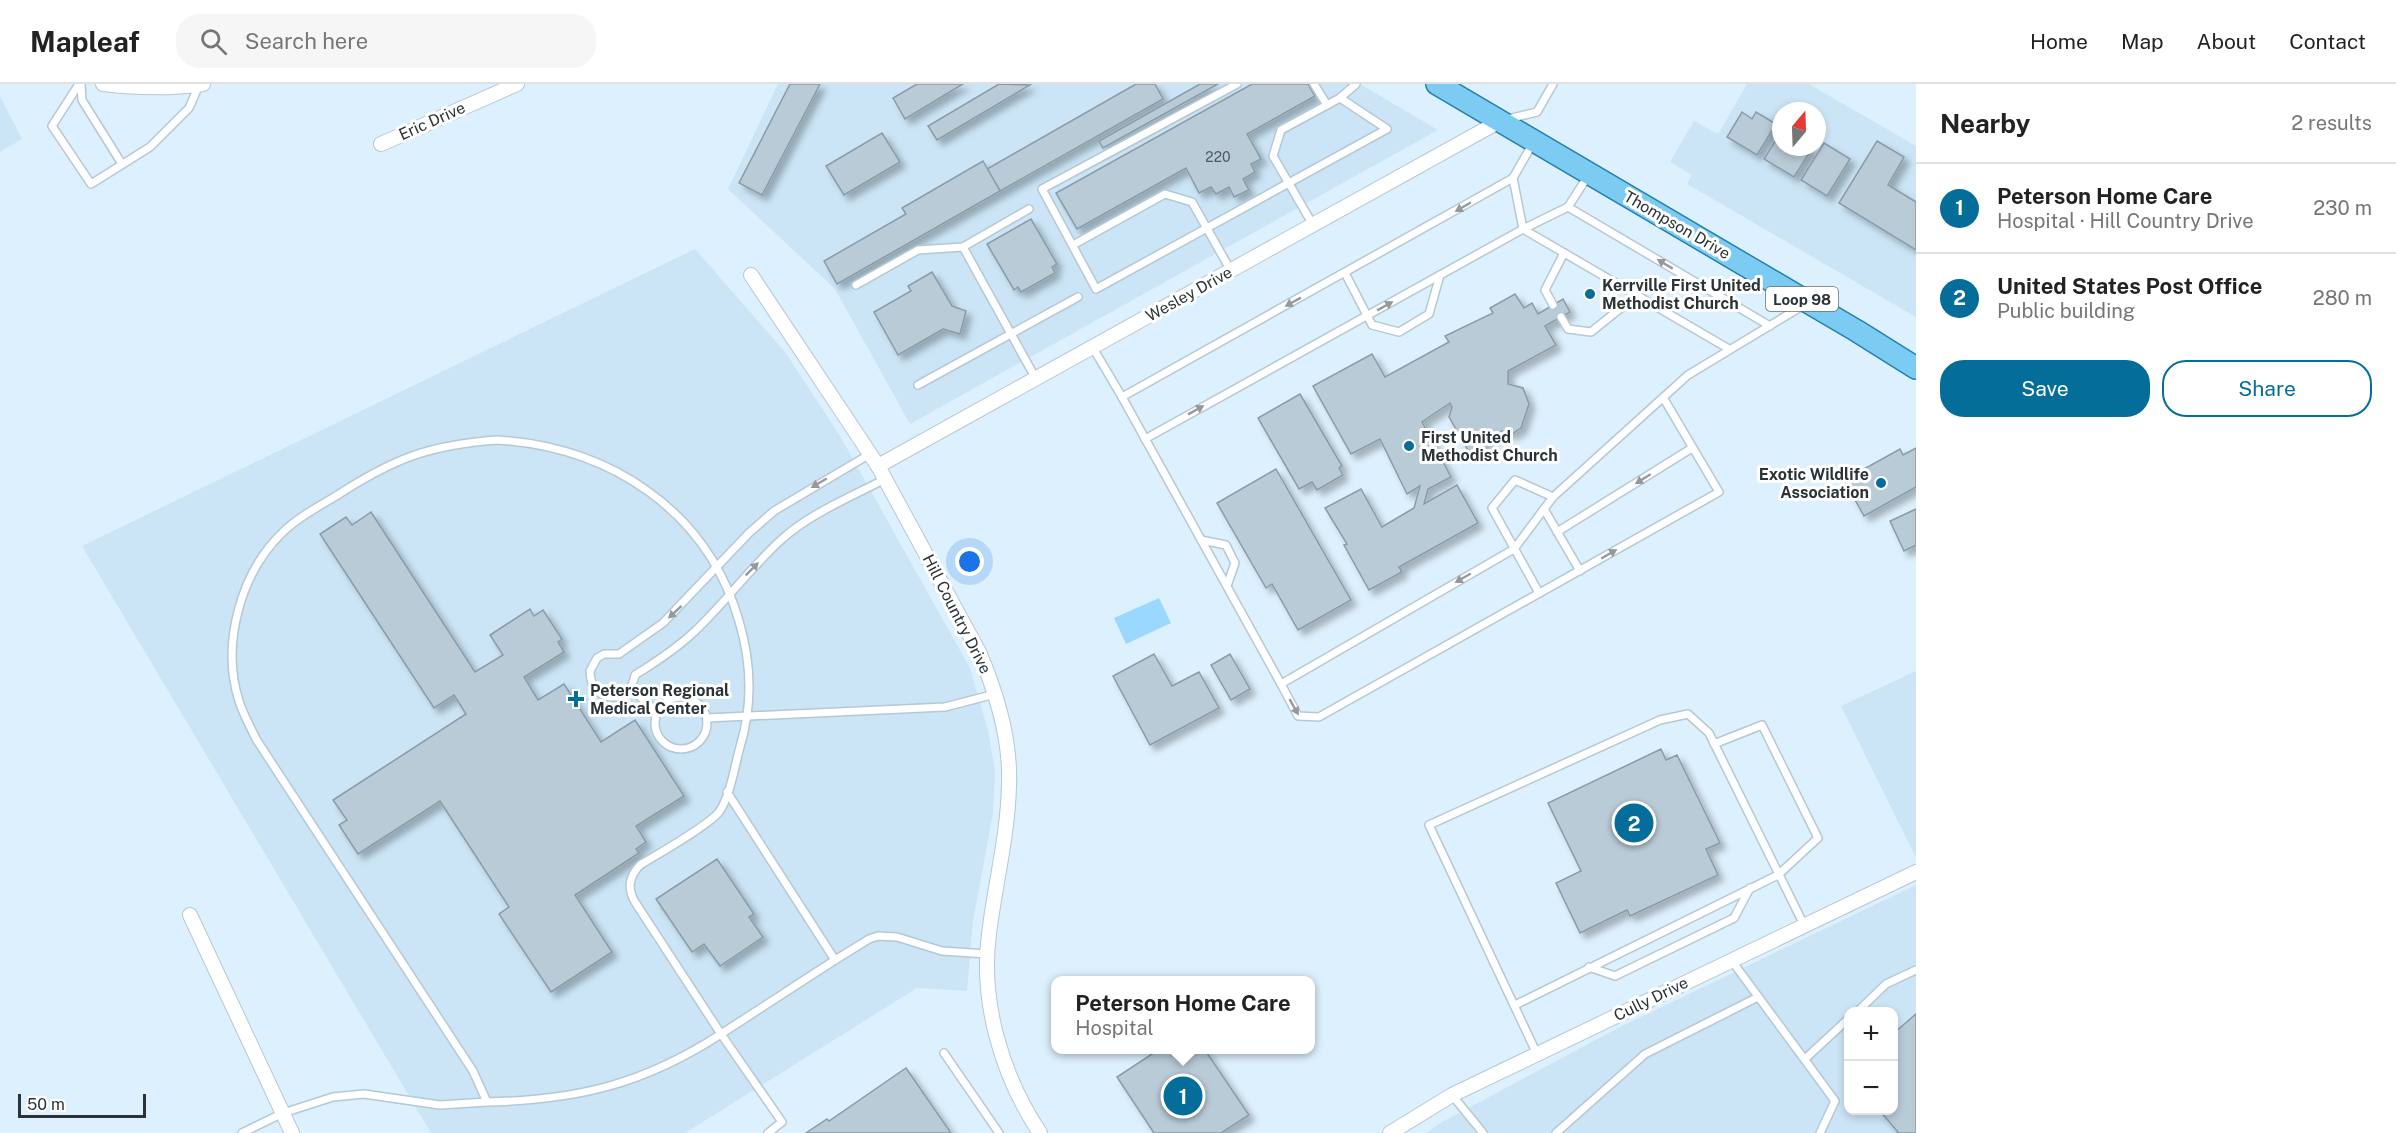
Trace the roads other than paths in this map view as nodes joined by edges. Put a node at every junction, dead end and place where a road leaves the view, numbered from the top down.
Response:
1 (80, 84) edge
2 (103, 84) edge
3 (201, 84) edge
4 (517, 84) edge
5 (1237, 84) edge
6 (1314, 84) edge
7 (1356, 84) edge
8 (1437, 84) edge
9 (1553, 84) edge
10 (139, 86) edge
11 (1340, 98) junction
12 (1327, 105) junction
13 (1500, 121) junction
14 (1534, 141) junction
15 (381, 144) dead end
16 (122, 164) junction
17 (1589, 174) junction
18 (1514, 177) junction
19 (1289, 183) junction
20 (1568, 207) junction
21 (1029, 209) dead end
22 (1313, 225) junction
23 (1207, 228) junction
24 (1523, 229) junction
25 (1073, 245) junction
26 (963, 247) junction
27 (1564, 253) junction
28 (1231, 271) junction
29 (1345, 273) junction
30 (751, 275) dead end
31 (1440, 275) junction
32 (856, 285) dead end
33 (1637, 295) junction
34 (1078, 297) dead end
35 (1808, 303) junction
36 (1554, 305) dead end
37 (1367, 316) junction
38 (1561, 317) dead end
39 (1770, 326) junction
40 (1011, 334) junction
41 (1092, 348) junction
42 (1729, 350) junction
43 (1916, 368) edge
44 (1036, 379) junction
45 (918, 385) dead end
46 (1122, 397) junction
47 (1664, 399) junction
48 (1145, 439) junction
49 (1692, 448) junction
50 (870, 454) junction
51 (882, 472) junction
52 (1553, 497) junction
53 (1544, 509) junction
54 (1557, 532) junction
55 (1201, 540) junction
56 (1514, 549) junction
57 (717, 566) junction
58 (1580, 571) junction
59 (1227, 586) junction
60 (730, 592) junction
61 (1539, 593) junction
62 (1281, 684) junction
63 (630, 688) junction
64 (995, 694) junction
65 (657, 712) junction
66 (748, 716) junction
67 (707, 718) junction
68 (1714, 744) junction
69 (727, 792) junction
70 (1916, 872) edge
71 (1778, 875) junction
72 (1750, 888) junction
73 (190, 915) dead end
74 (1804, 925) junction
75 (987, 954) junction
76 (835, 960) junction
77 (1732, 960) junction
78 (1589, 967) junction
79 (1916, 971) edge
80 (1758, 997) junction
81 (1515, 1005) junction
82 (1861, 1007) edge
83 (1844, 1023) edge
84 (721, 1034) junction
85 (944, 1053) dead end
86 (1537, 1054) junction
87 (1804, 1059) junction
88 (1452, 1095) junction
89 (487, 1102) junction
90 (283, 1113) junction
91 (242, 1133) edge
92 (292, 1133) edge
93 (768, 1133) edge
94 (999, 1133) edge
95 (1040, 1133) edge
96 (1390, 1133) edge
97 (1483, 1133) edge
98 (1556, 1133) edge
99 (1820, 1133) edge

1 - 16 lane
1 - 16 lane
2 - 10 street
3 - 10 street
3 - 16 lane
4 - 15 street, Eric Drive
5 - 25 lane
6 - 12 lane
7 - 11 lane
8 - 13 main road, Thompson Drive / Loop 98
9 - 13 lane
11 - 12 lane
11 - 19 lane
12 - 19 lane
13 - 14 main road, Thompson Drive / Loop 98
13 - 22 street, Wesley Drive
14 - 17 main road, Thompson Drive / Loop 98
14 - 18 lane
17 - 20 lane
17 - 35 main road, Thompson Drive / Loop 98
18 - 24 lane
18 -> 29 lane
19 - 22 lane
19 - 23 lane
20 - 24 lane
39 -> 20 lane
21 - 26 lane
22 - 28 street, Wesley Drive
23 - 25 lane
23 - 25 lane
23 - 28 lane
24 - 27 lane
24 - 31 lane
26 - 32 lane
26 - 40 lane
27 - 33 lane
27 - 36 lane
28 - 41 street, Wesley Drive
29 - 37 lane
29 -> 46 lane
30 - 50 street, Hill Country Drive
37 -> 31 lane
31 - 37 lane
33 - 38 lane
33 - 42 lane
34 - 40 lane
35 - 39 lane
35 - 43 main road, Thompson Drive / Loop 98
48 -> 37 lane
39 - 42 lane
40 - 44 lane
40 - 45 lane
41 - 44 street, Wesley Drive
41 - 46 lane
42 - 47 lane
44 - 51 street, Wesley Drive
46 - 48 lane
47 - 49 lane
47 - 52 lane
48 - 55 lane
49 -> 54 lane
58 -> 49 lane
50 - 51 street, Hill Country Drive
50 -> 57 lane
60 -> 51 lane
51 - 64 street, Hill Country Drive
52 - 53 lane
52 - 56 lane
53 - 54 lane
53 - 56 lane
54 - 58 lane
55 - 59 lane
55 - 59 lane
56 - 61 lane
56 -> 62 lane
57 - 60 lane
57 -> 63 lane
57 - 89 lane
58 - 61 lane
59 - 62 lane
60 - 63 lane
60 - 66 lane
62 -> 61 lane
63 - 65 lane
64 - 66 lane
64 - 75 street, Hill Country Drive
65 - 67 lane
65 - 67 lane
66 - 67 lane
66 - 69 lane
68 - 71 lane
68 - 71 lane
68 - 81 lane
69 - 76 lane
69 - 84 lane
70 - 74 street, Cully Drive
71 - 72 lane
71 - 74 lane
72 - 78 lane
72 - 78 lane
73 - 90 street
74 - 77 street, Cully Drive
75 - 76 lane
75 - 95 street, Hill Country Drive
76 - 84 lane
77 - 80 lane
77 - 86 street, Cully Drive
78 - 81 lane
79 - 82 lane
80 - 87 lane
80 - 98 lane
81 - 86 lane
83 - 87 lane
84 - 89 lane
84 - 93 lane
85 - 94 lane
86 - 88 street, Cully Drive
87 - 99 lane
88 - 96 street, Cully Drive
88 - 97 lane
89 - 90 lane
90 - 91 lane
90 - 92 street

